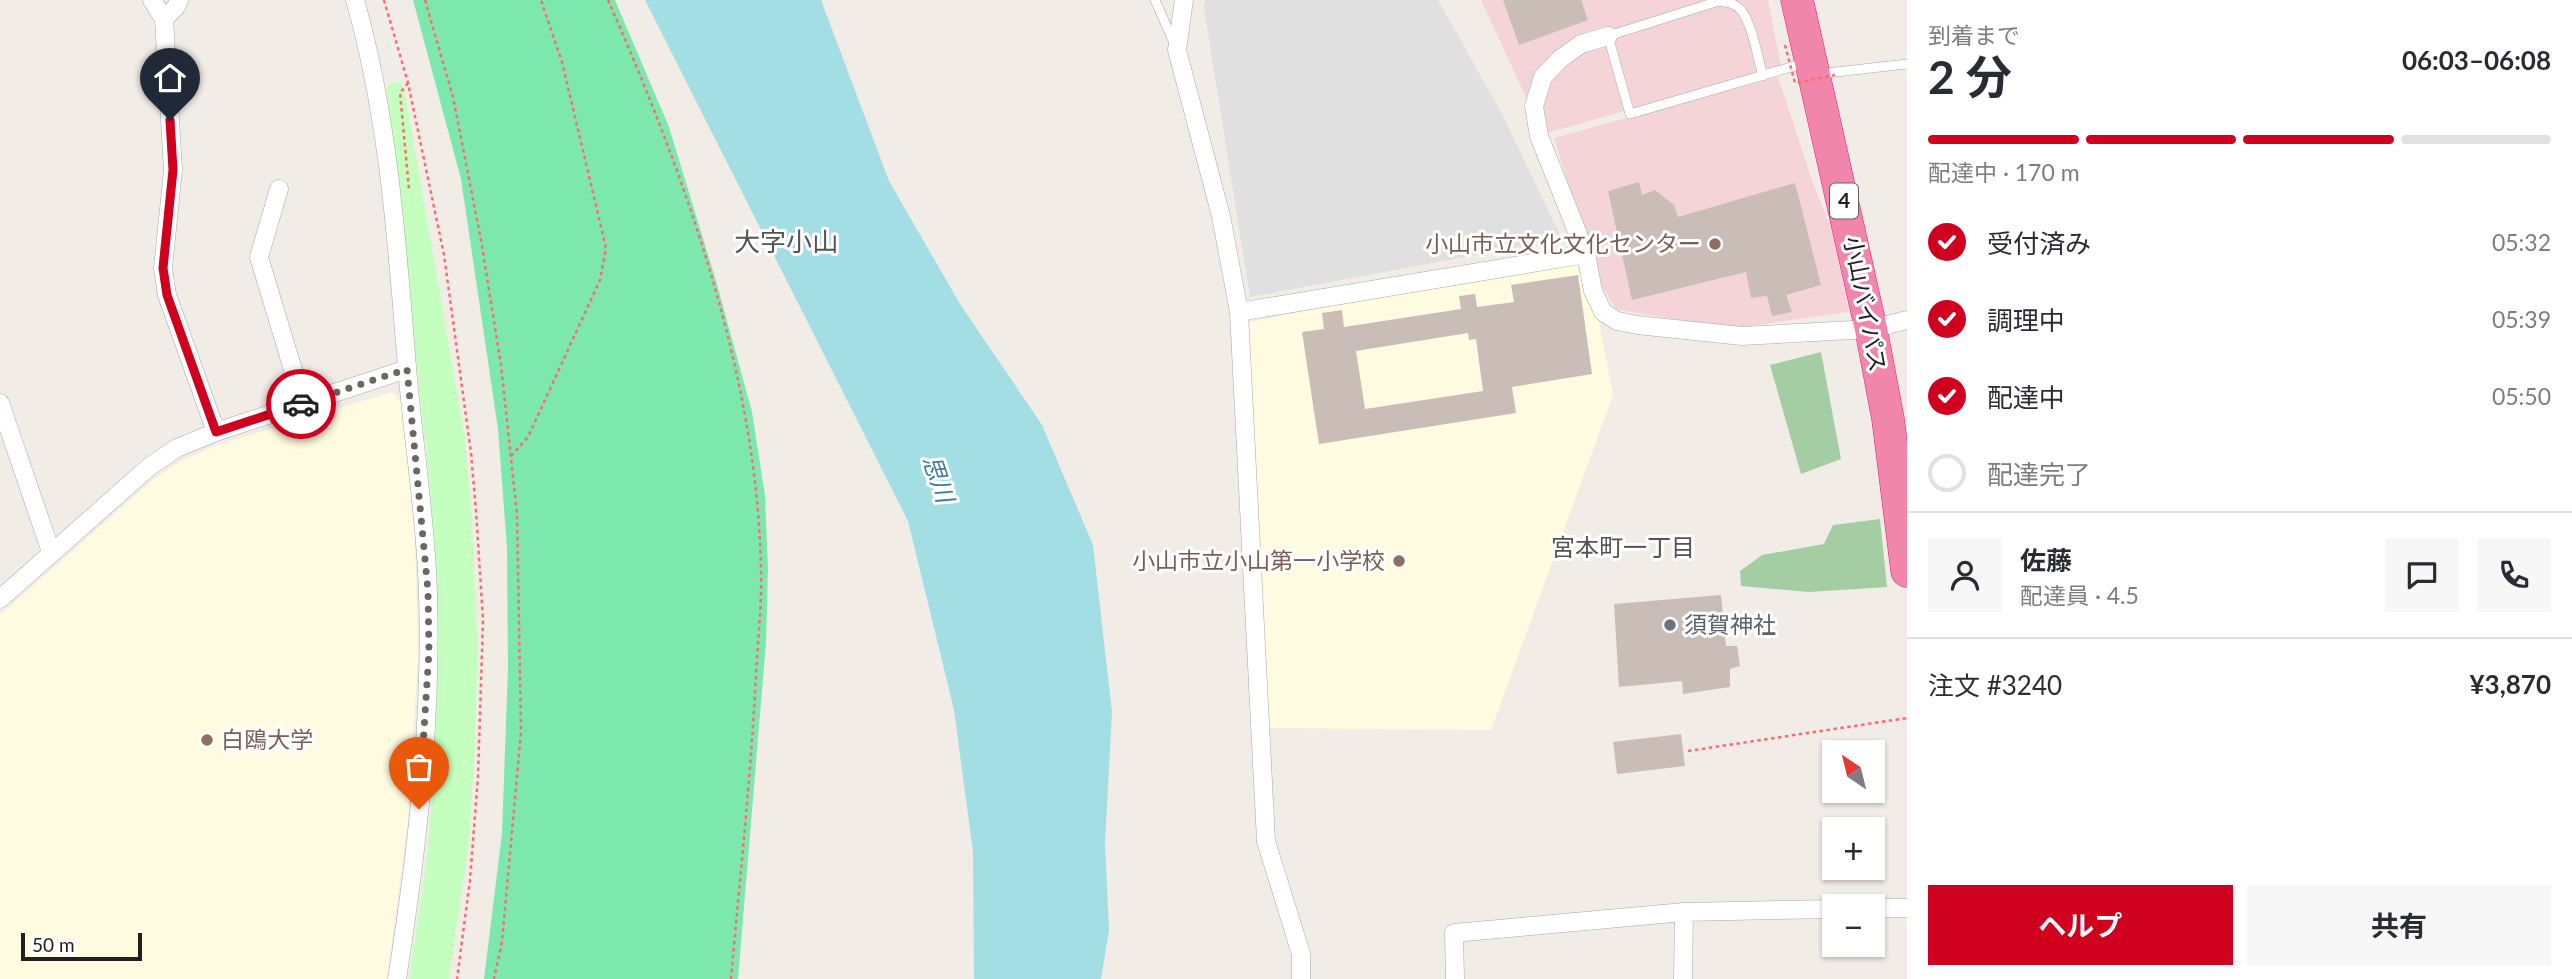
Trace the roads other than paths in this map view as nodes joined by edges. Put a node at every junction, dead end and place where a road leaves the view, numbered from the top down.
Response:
1 (152, 0) edge
2 (179, 0) edge
3 (355, 0) edge
4 (1155, 0) edge
5 (1184, 0) edge
6 (1797, 0) edge
7 (164, 19) junction
8 (1608, 36) junction
9 (1177, 50) junction
10 (1811, 64) junction
11 (1907, 64) edge
12 (1763, 76) junction
13 (279, 189) dead end
14 (1586, 254) junction
15 (1238, 312) junction
16 (1907, 320) edge
17 (1871, 329) junction
18 (407, 369) junction
19 (0, 403) edge
20 (303, 403) junction
21 (216, 432) junction
22 (51, 552) junction
23 (1907, 570) edge
24 (0, 599) edge
25 (1885, 908) edge
26 (1907, 908) edge
27 (1822, 909) edge
28 (1684, 912) junction
29 (397, 979) edge
30 (1301, 979) edge
31 (1455, 979) edge
32 (1683, 979) edge

1 - 7 street
2 - 7 street
3 - 18 street
4 - 9 lane
5 - 9 street
6 - 10 highway, 小山バイパス / 4
7 - 21 street
8 - 12 lane
8 - 12 lane
8 - 14 street
9 - 15 street
10 - 11 lane
10 - 12 lane
10 - 17 highway, 小山バイパス / 4
13 - 20 street
14 - 15 street
14 - 17 street
15 - 30 street
16 - 17 street
17 - 23 highway, 小山バイパス / 4
18 - 20 street
18 - 29 street
19 - 22 street
20 - 21 street
21 - 22 street
22 - 24 street
25 - 26 street
27 - 28 street
28 - 31 street
28 - 32 street

